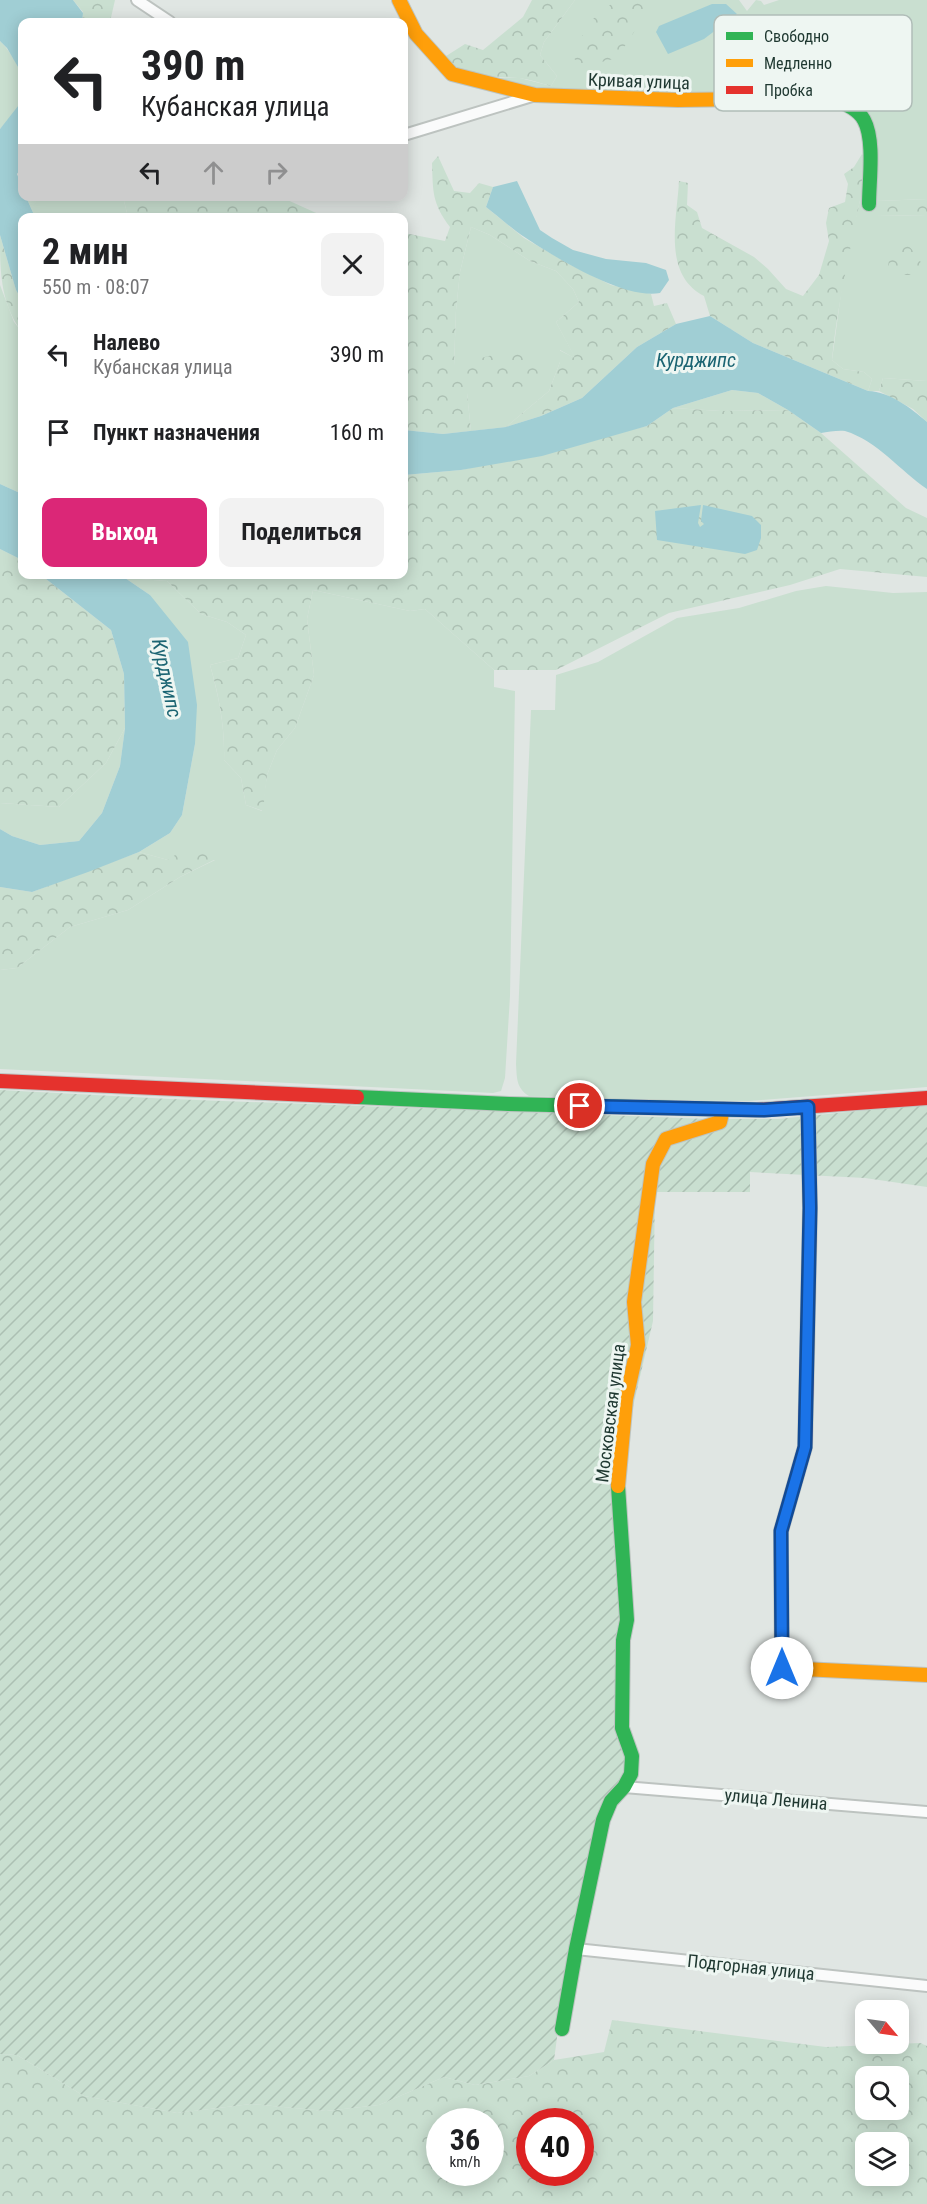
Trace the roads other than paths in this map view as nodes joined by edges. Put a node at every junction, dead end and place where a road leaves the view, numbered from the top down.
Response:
1 (137, 0) edge
2 (399, 0) edge
3 (164, 18) edge
4 (535, 95) junction
5 (714, 99) edge
6 (853, 111) edge
7 (408, 134) edge
8 (869, 204) dead end
9 (0, 1081) edge
10 (927, 1098) edge
11 (808, 1107) junction
12 (723, 1109) junction
13 (927, 1675) edge
14 (624, 1787) junction
15 (927, 1812) edge
16 (576, 1949) junction
17 (927, 1986) edge
18 (562, 2029) dead end

1 - 3 street
2 - 4 street, Кривая улица
4 - 5 street, Кривая улица
4 - 7 street
6 - 8 street, Кривая улица
9 - 12 street
10 - 11 street
11 - 12 street
11 - 13 street
12 - 14 street, Московская улица
14 - 15 street, улица Ленина
14 - 16 street
16 - 17 street, Подгорная улица
16 - 18 street

